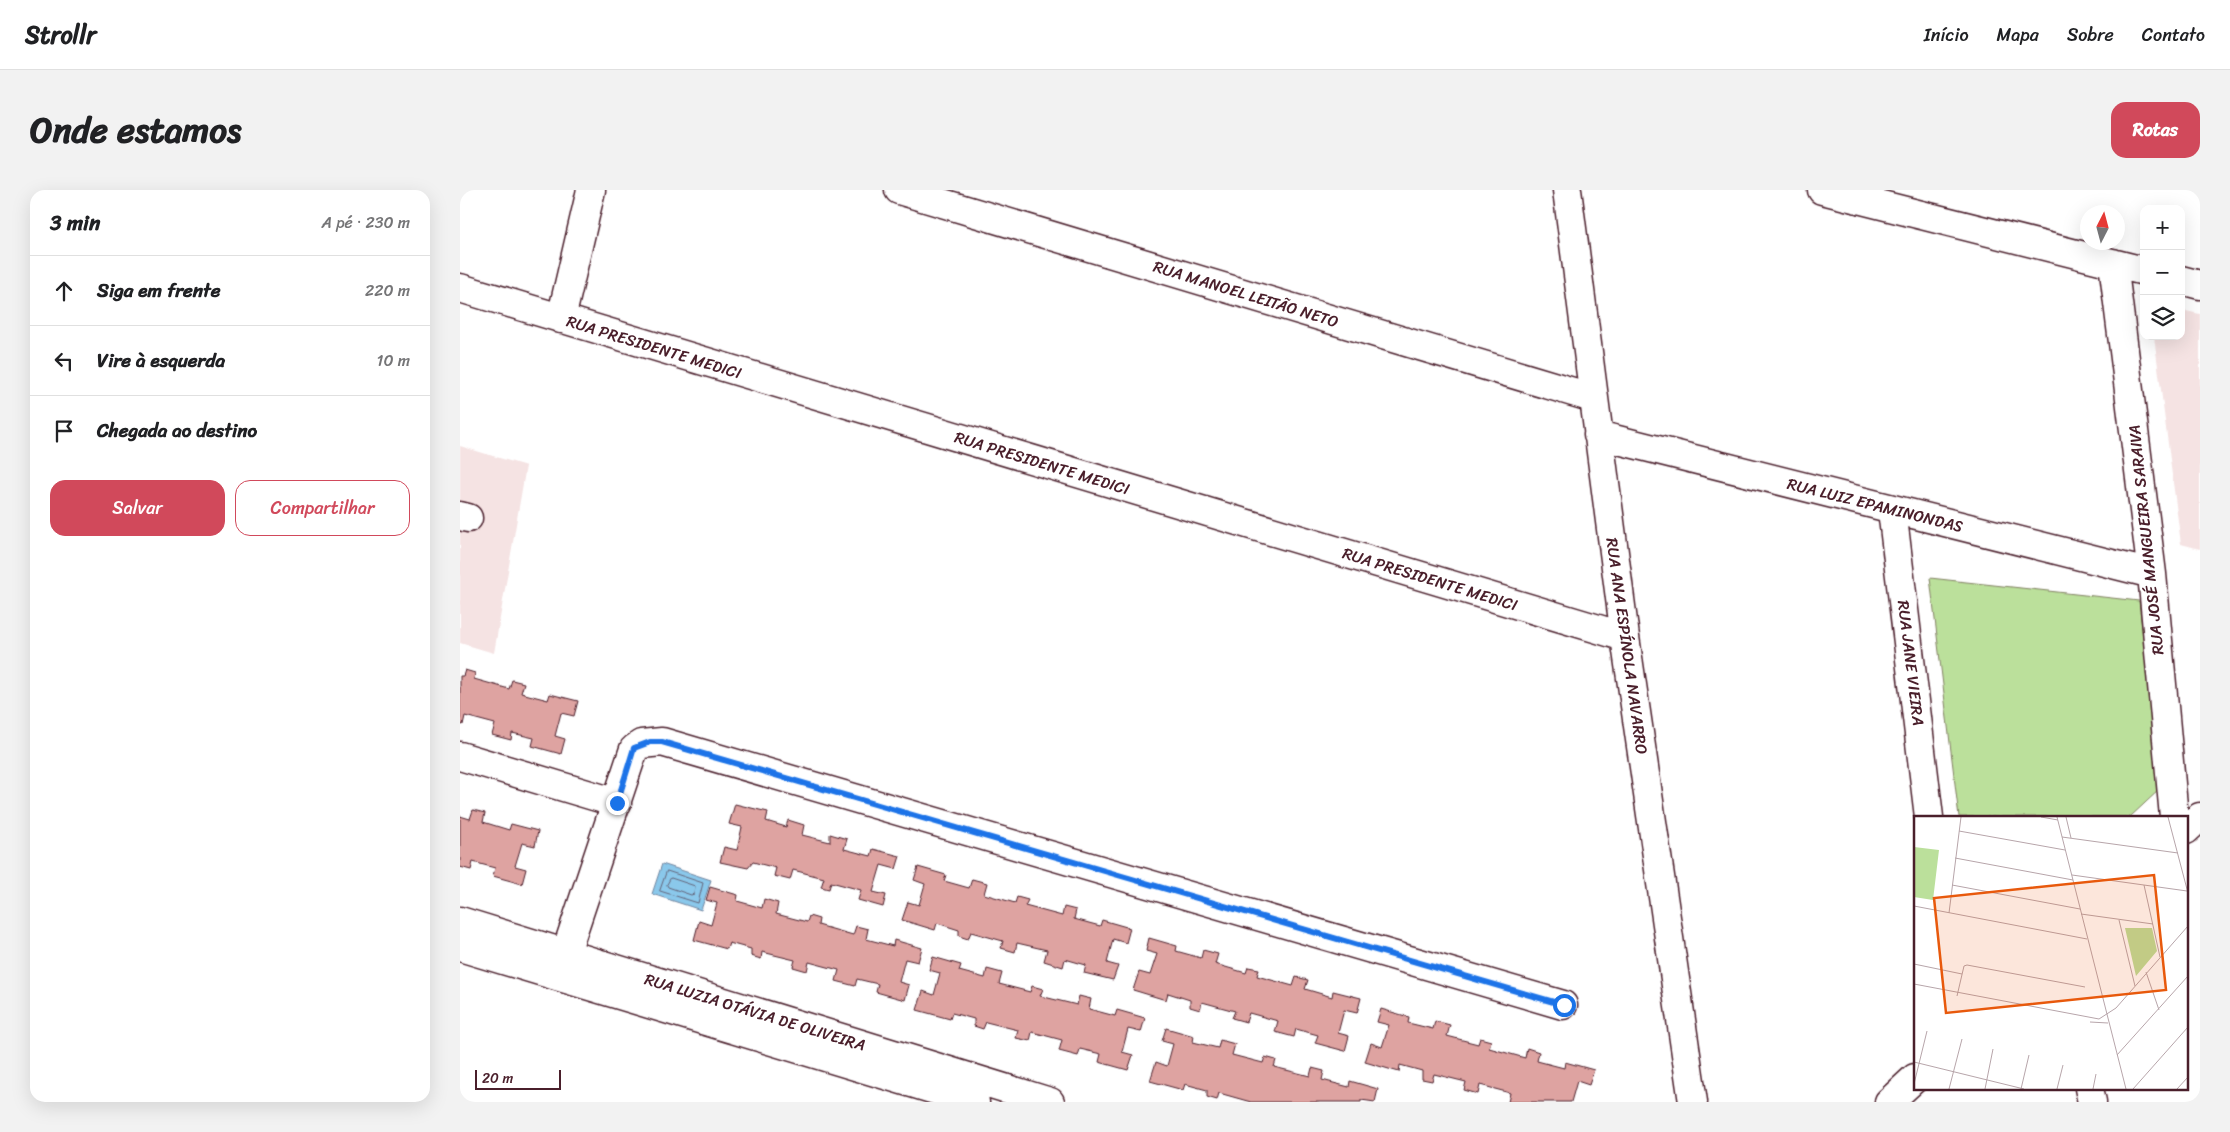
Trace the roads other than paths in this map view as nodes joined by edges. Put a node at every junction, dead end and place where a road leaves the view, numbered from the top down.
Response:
1 (590, 190) edge
2 (899, 190) edge
3 (1567, 190) edge
4 (1822, 190) edge
5 (2113, 263) junction
6 (2140, 270) edge
7 (2185, 281) edge
8 (2200, 285) edge
9 (460, 288) edge
10 (561, 319) junction
11 (1593, 398) junction
12 (1598, 435) junction
13 (1892, 510) junction
14 (2152, 574) junction
15 (1625, 637) junction
16 (460, 756) edge
17 (617, 803) junction
18 (1930, 816) edge
19 (2174, 816) edge
20 (2200, 817) edge
21 (2188, 828) edge
22 (460, 921) edge
23 (460, 947) edge
24 (562, 965) junction
25 (1564, 1005) dead end
26 (1914, 1079) edge
27 (975, 1102) edge
28 (1050, 1102) edge
29 (1693, 1102) edge
30 (1890, 1102) edge

1 - 10 street
2 - 11 street, RUA MANOEL LEITÃO NETO
3 - 11 street, RUA ANA ESPÍNOLA NAVARRO
4 - 5 street
5 - 6 street
5 - 14 street, RUA JOSÉ MANGUEIRA SARAIVA
7 - 8 street
9 - 10 street, RUA PRESIDENTE MEDICI
10 - 15 street, RUA PRESIDENTE MEDICI
11 - 12 street, RUA ANA ESPÍNOLA NAVARRO
12 - 13 street, RUA LUIZ EPAMINONDAS
12 - 15 street, RUA ANA ESPÍNOLA NAVARRO
13 - 14 street, RUA LUIZ EPAMINONDAS
13 - 18 street, RUA JANE VIEIRA
14 - 19 street, RUA JOSÉ MANGUEIRA SARAIVA
15 - 29 street, RUA ANA ESPÍNOLA NAVARRO
16 - 17 street
17 - 24 street
17 - 25 street
20 - 21 street
22 - 24 street, RUA LUZIA OTÁVIA DE OLIVEIRA
23 - 24 street, RUA LUZIA OTÁVIA DE OLIVEIRA
24 - 27 street, RUA LUZIA OTÁVIA DE OLIVEIRA
24 - 28 street, RUA LUZIA OTÁVIA DE OLIVEIRA
26 - 30 street

